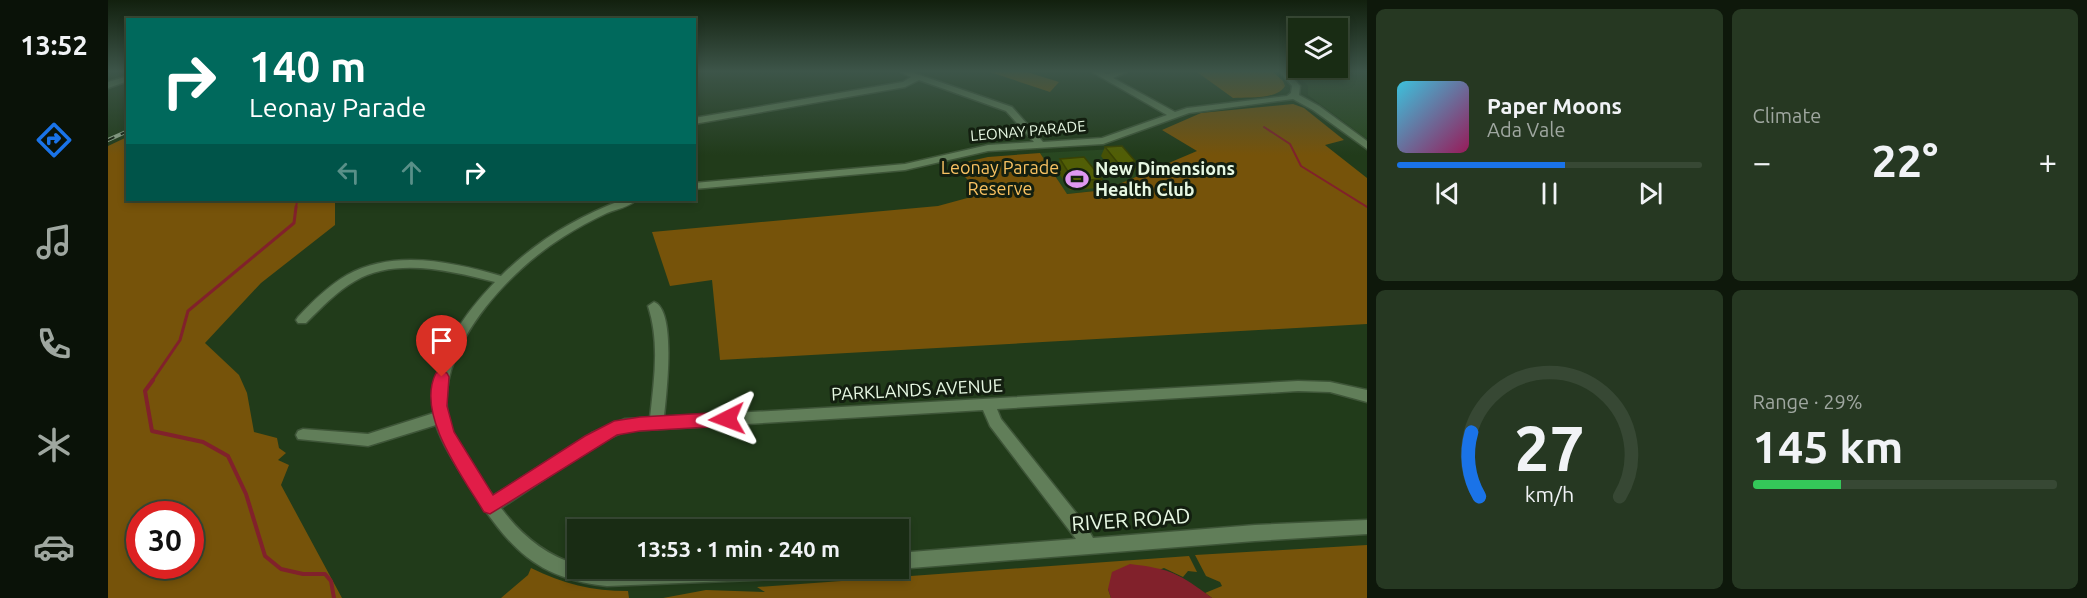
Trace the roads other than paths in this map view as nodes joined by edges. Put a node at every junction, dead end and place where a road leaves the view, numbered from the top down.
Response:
1 (814, 100) edge
2 (984, 100) edge
3 (1147, 100) edge
4 (1283, 100) edge
5 (1301, 100) edge
6 (1173, 115) junction
7 (696, 121) edge
8 (1041, 145) junction
9 (1367, 146) edge
10 (696, 186) edge
11 (628, 201) edge
12 (502, 280) junction
13 (654, 306) dead end
14 (302, 320) dead end
15 (1367, 396) edge
16 (988, 404) junction
17 (441, 417) junction
18 (656, 423) junction
19 (303, 435) dead end
20 (490, 506) junction
21 (1367, 527) edge
22 (1088, 545) junction
23 (909, 560) edge
24 (567, 570) edge

1 - 7 street
2 - 8 street
3 - 6 street
4 - 6 street, LEONAY PARADE
5 - 9 street
6 - 8 street, LEONAY PARADE
8 - 10 street, LEONAY PARADE
11 - 12 street
12 - 14 street
12 - 17 street
13 - 18 street
15 - 16 street, PARKLANDS AVENUE
16 - 18 street, PARKLANDS AVENUE
16 - 22 street
17 - 19 street
17 - 20 street
18 - 20 street, PARKLANDS AVENUE
20 - 24 street
21 - 22 street, RIVER ROAD
22 - 23 street, RIVER ROAD

